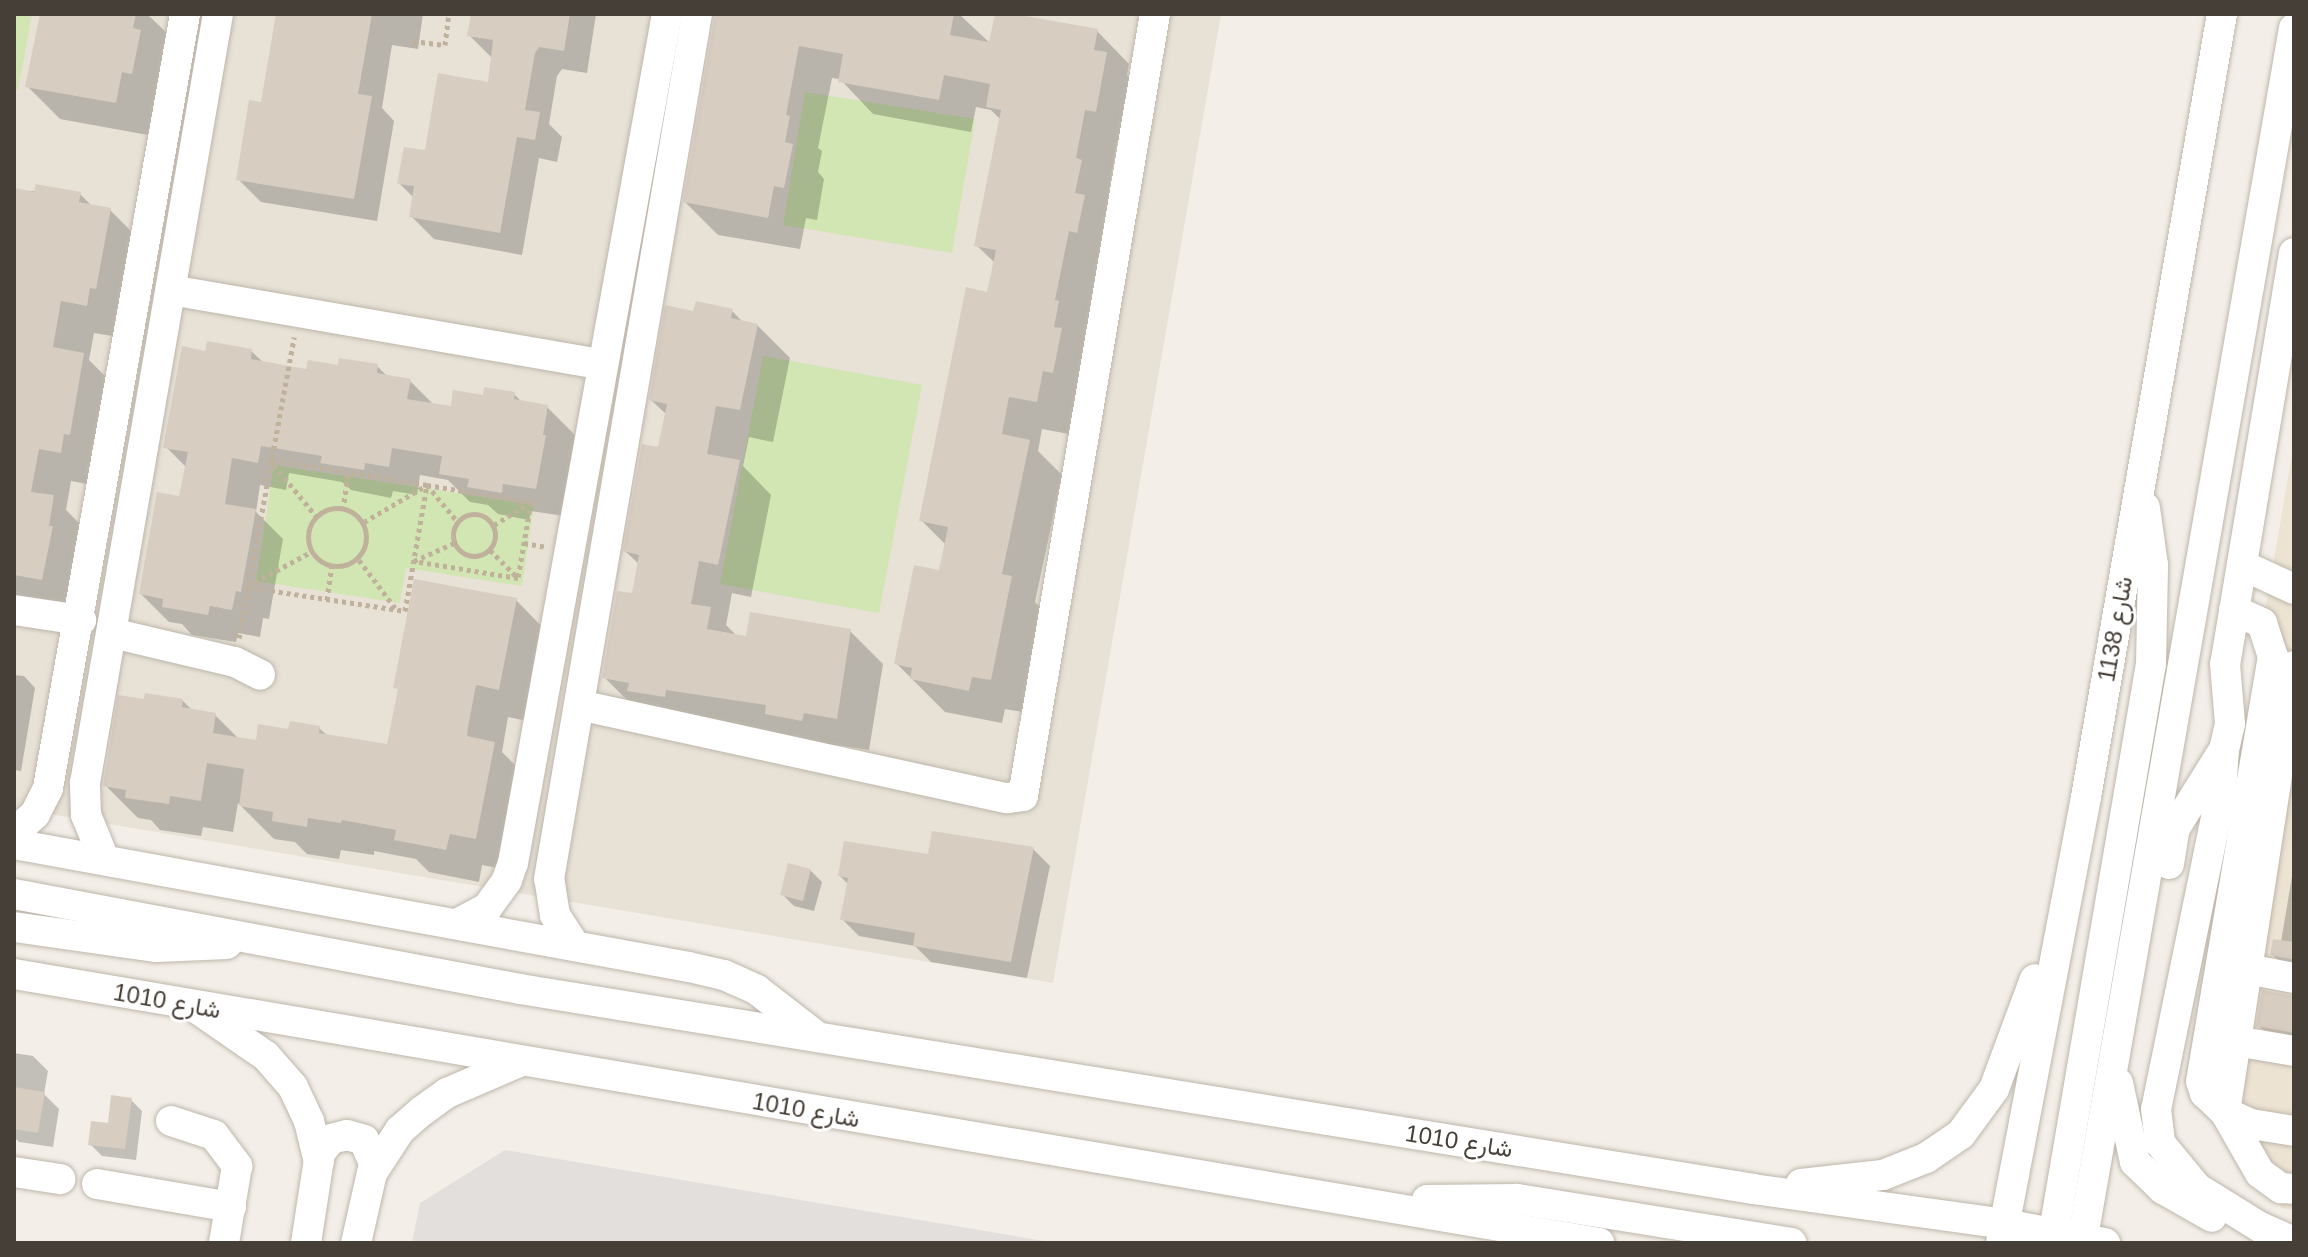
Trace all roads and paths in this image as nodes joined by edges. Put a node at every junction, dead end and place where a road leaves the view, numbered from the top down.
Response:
1 (185, 14) edge
2 (218, 14) edge
3 (449, 14) edge
4 (667, 14) edge
5 (697, 14) edge
6 (1155, 14) edge
7 (2222, 14) edge
8 (2294, 28) edge
9 (413, 41) dead end
10 (2294, 253) edge
11 (171, 290) junction
12 (298, 312) junction
13 (603, 365) junction
14 (269, 459) junction
15 (348, 473) junction
16 (2141, 479) junction
17 (427, 485) junction
18 (531, 502) junction
19 (343, 510) junction
20 (316, 516) junction
21 (457, 521) junction
22 (364, 522) junction
23 (494, 525) junction
24 (454, 543) junction
25 (490, 550) junction
26 (311, 552) junction
27 (472, 555) junction
28 (359, 560) junction
29 (414, 561) junction
30 (332, 565) junction
31 (2242, 565) junction
32 (469, 569) junction
33 (518, 578) junction
34 (247, 587) junction
35 (2294, 589) edge
36 (327, 600) junction
37 (397, 609) junction
38 (14, 610) edge
39 (2234, 610) junction
40 (81, 620) junction
41 (112, 633) junction
42 (2294, 666) edge
43 (247, 669) joint
44 (579, 705) junction
45 (2224, 749) junction
46 (50, 776) junction
47 (85, 783) junction
48 (2086, 797) junction
49 (14, 833) edge
50 (14, 844) edge
51 (515, 849) junction
52 (104, 859) junction
53 (552, 861) junction
54 (14, 894) edge
55 (457, 924) junction
56 (14, 927) edge
57 (257, 939) junction
58 (575, 946) junction
59 (2247, 969) junction
60 (14, 974) edge
61 (2294, 978) edge
62 (194, 1006) junction
63 (814, 1034) junction
64 (2236, 1041) junction
65 (2294, 1051) edge
66 (2117, 1057) junction
67 (519, 1062) junction
68 (2225, 1112) junction
69 (171, 1121) dead end
70 (2294, 1131) edge
71 (319, 1162) junction
72 (14, 1172) edge
73 (372, 1173) junction
74 (60, 1179) dead end
75 (97, 1184) dead end
76 (1753, 1189) junction
77 (2294, 1189) edge
78 (1349, 1201) junction
79 (231, 1207) junction
80 (2007, 1237) edge
81 (2076, 1241) edge
82 (2294, 1242) edge
83 (224, 1243) edge
84 (306, 1243) edge
85 (356, 1243) edge
86 (1599, 1243) edge
87 (1791, 1243) edge
88 (2259, 1243) edge

1 - 40 street
2 - 11 street
3 - 9 path
4 - 13 street
5 - 44 street
6 - 44 street
7 - 16 street, شارع 1138
8 - 66 street
10 - 31 street
11 - 12 street
11 - 41 street
12 - 13 street
12 - 14 path
13 - 51 street
14 - 15 path
14 - 20 path
14 - 34 path
15 - 17 path
15 - 19 path
16 - 48 street, شارع 1138
16 - 81 street
17 - 18 path
17 - 21 path
17 - 22 path
17 - 29 path
18 - 23 path
18 - 33 path
19 - 20 path
19 - 22 path
20 - 26 path
21 - 23 path
21 - 24 path
22 - 28 path
23 - 25 path
24 - 27 path
24 - 29 path
25 - 27 path
25 - 33 path
26 - 30 path
26 - 34 path
27 - 32 path
28 - 30 path
28 - 37 path
29 - 32 path
29 - 37 path
30 - 36 path
31 - 35 street
31 - 39 street
32 - 33 path
34 - 36 path
34 - 43 path
36 - 37 path
38 - 40 street
39 - 45 street
39 - 68 street
40 - 46 street
41 - 43 street
41 - 47 street
42 - 59 street
44 - 53 street
45 - 66 street
45 - 82 street
46 - 47 street
46 - 49 street
47 - 52 street
48 - 76 street
48 - 80 street, شارع 1138
50 - 52 street
51 - 53 street
51 - 55 street
52 - 55 street
53 - 58 street
54 - 57 street, شارع 1010
55 - 58 street
56 - 57 street
57 - 63 street, شارع 1010
58 - 63 street
59 - 61 street
59 - 64 street
60 - 62 street, شارع 1010
62 - 67 street, شارع 1010
62 - 71 street
63 - 76 street, شارع 1010
64 - 65 street
64 - 68 street
66 - 81 street
66 - 88 street
67 - 73 street
67 - 78 street, شارع 1010
68 - 70 street
68 - 77 street
69 - 79 street
71 - 73 street
71 - 84 street
72 - 74 street
73 - 85 street
75 - 79 street
76 - 80 street, شارع 1010
78 - 86 street, شارع 1010
78 - 87 street
79 - 83 street
80 - 81 street, شارع 1010

